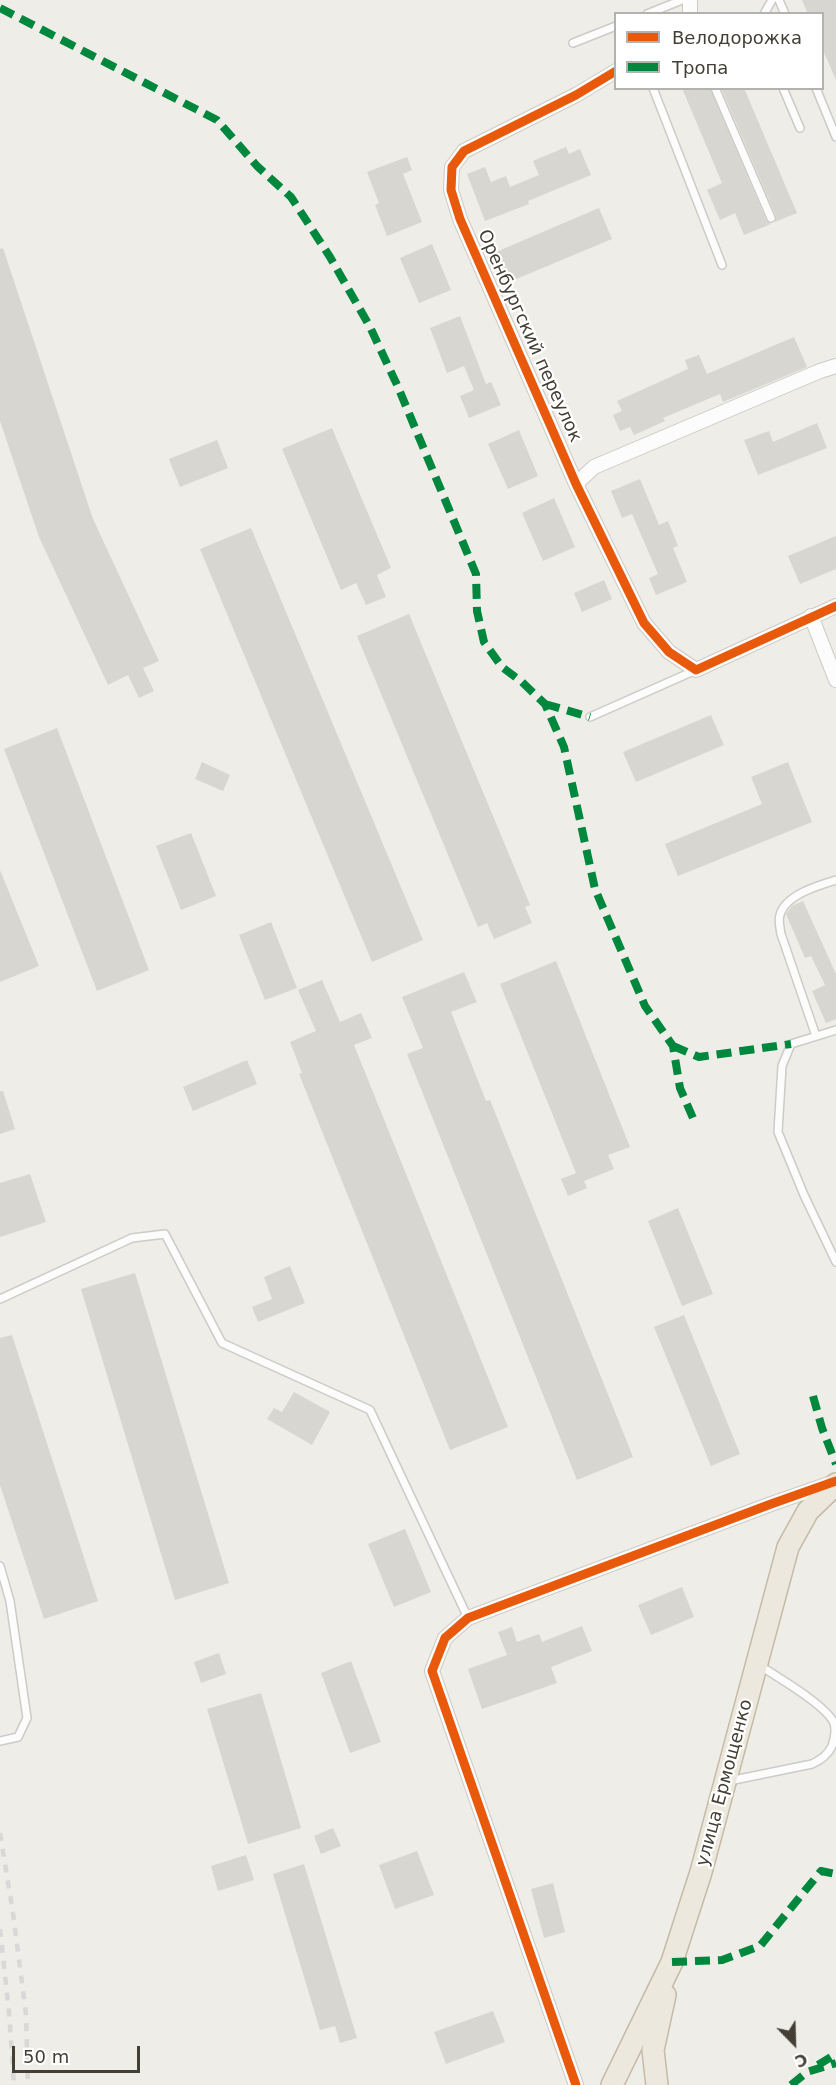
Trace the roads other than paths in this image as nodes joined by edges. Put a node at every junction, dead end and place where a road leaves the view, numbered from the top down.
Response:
1 (682, 0) edge
2 (652, 12) edge
3 (614, 26) edge
4 (573, 43) dead end
5 (614, 72) edge
6 (653, 90) edge
7 (716, 90) edge
8 (784, 90) edge
9 (817, 90) edge
10 (800, 128) dead end
11 (836, 137) edge
12 (771, 218) dead end
13 (722, 265) dead end
14 (836, 366) edge
15 (576, 484) junction
16 (836, 606) edge
17 (811, 616) junction
18 (696, 670) junction
19 (836, 680) edge
20 (590, 717) dead end
21 (836, 880) edge
22 (836, 1030) edge
23 (816, 1036) junction
24 (836, 1262) edge
25 (0, 1299) edge
26 (836, 1483) edge
27 (0, 1566) edge
28 (468, 1618) junction
29 (756, 1663) junction
30 (0, 1741) edge
31 (724, 1783) junction
32 (672, 1962) junction
33 (576, 2085) edge
34 (612, 2085) edge
35 (657, 2085) edge

1 - 2 lane
3 - 4 lane
5 - 15 street, Оренбургский переулок
6 - 13 lane
7 - 12 lane
8 - 10 lane
9 - 11 lane
14 - 15 street
15 - 18 street, Оренбургский переулок
16 - 17 street
17 - 18 street
17 - 19 street
18 - 20 lane
21 - 23 lane
22 - 23 lane
23 - 24 lane
25 - 28 lane
26 - 28 street
26 - 29 highway, улица Ермощенко
27 - 30 lane
28 - 33 street
29 - 31 highway, улица Ермощенко
29 - 31 lane
31 - 32 highway, улица Ермощенко
32 - 34 highway, улица Ермощенко
32 - 35 highway

